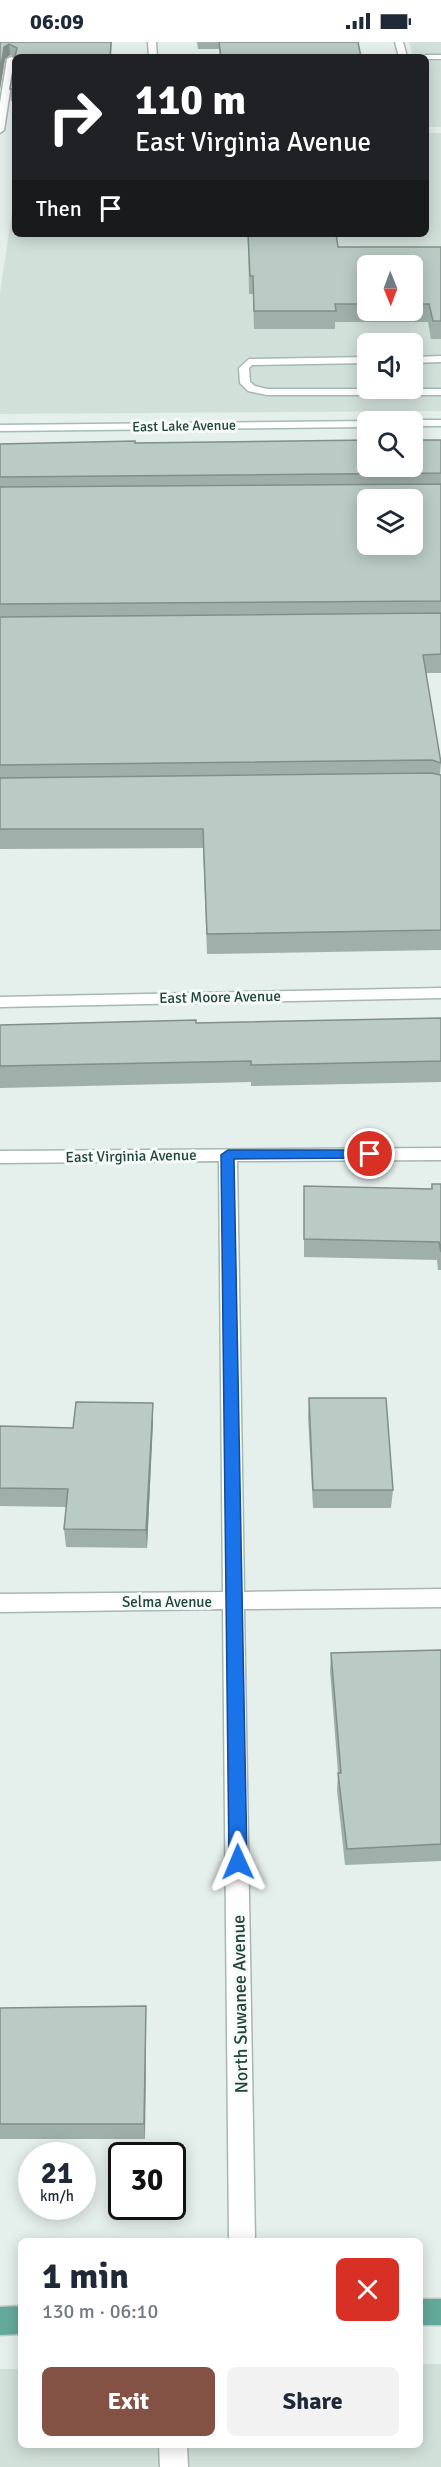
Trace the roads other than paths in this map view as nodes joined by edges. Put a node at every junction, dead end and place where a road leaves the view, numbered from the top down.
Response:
1 (12, 63) edge
2 (3, 96) edge
3 (0, 130) edge
4 (441, 359) edge
5 (357, 360) edge
6 (423, 360) edge
7 (357, 392) edge
8 (423, 392) edge
9 (441, 392) edge
10 (423, 423) edge
11 (441, 423) edge
12 (357, 424) edge
13 (0, 428) edge
14 (441, 993) edge
15 (0, 1002) edge
16 (441, 1154) edge
17 (228, 1155) junction
18 (0, 1157) edge
19 (441, 1598) edge
20 (235, 1601) junction
21 (0, 1603) edge
22 (242, 2238) edge
23 (423, 2312) edge
24 (441, 2312) edge
25 (18, 2320) edge
26 (0, 2321) edge
27 (173, 2448) edge
28 (174, 2467) edge

1 - 2 street
2 - 3 street
4 - 6 street
5 - 7 street
8 - 9 street
10 - 11 street
12 - 13 street, East Lake Avenue
14 - 15 street, East Moore Avenue
16 - 17 street, East Virginia Avenue
17 - 18 street, East Virginia Avenue
17 - 20 street, North Suwanee Avenue
19 - 20 street, Selma Avenue
20 - 21 street, Selma Avenue
20 - 22 street, North Suwanee Avenue
23 - 24 main road
25 - 26 main road
27 - 28 street

